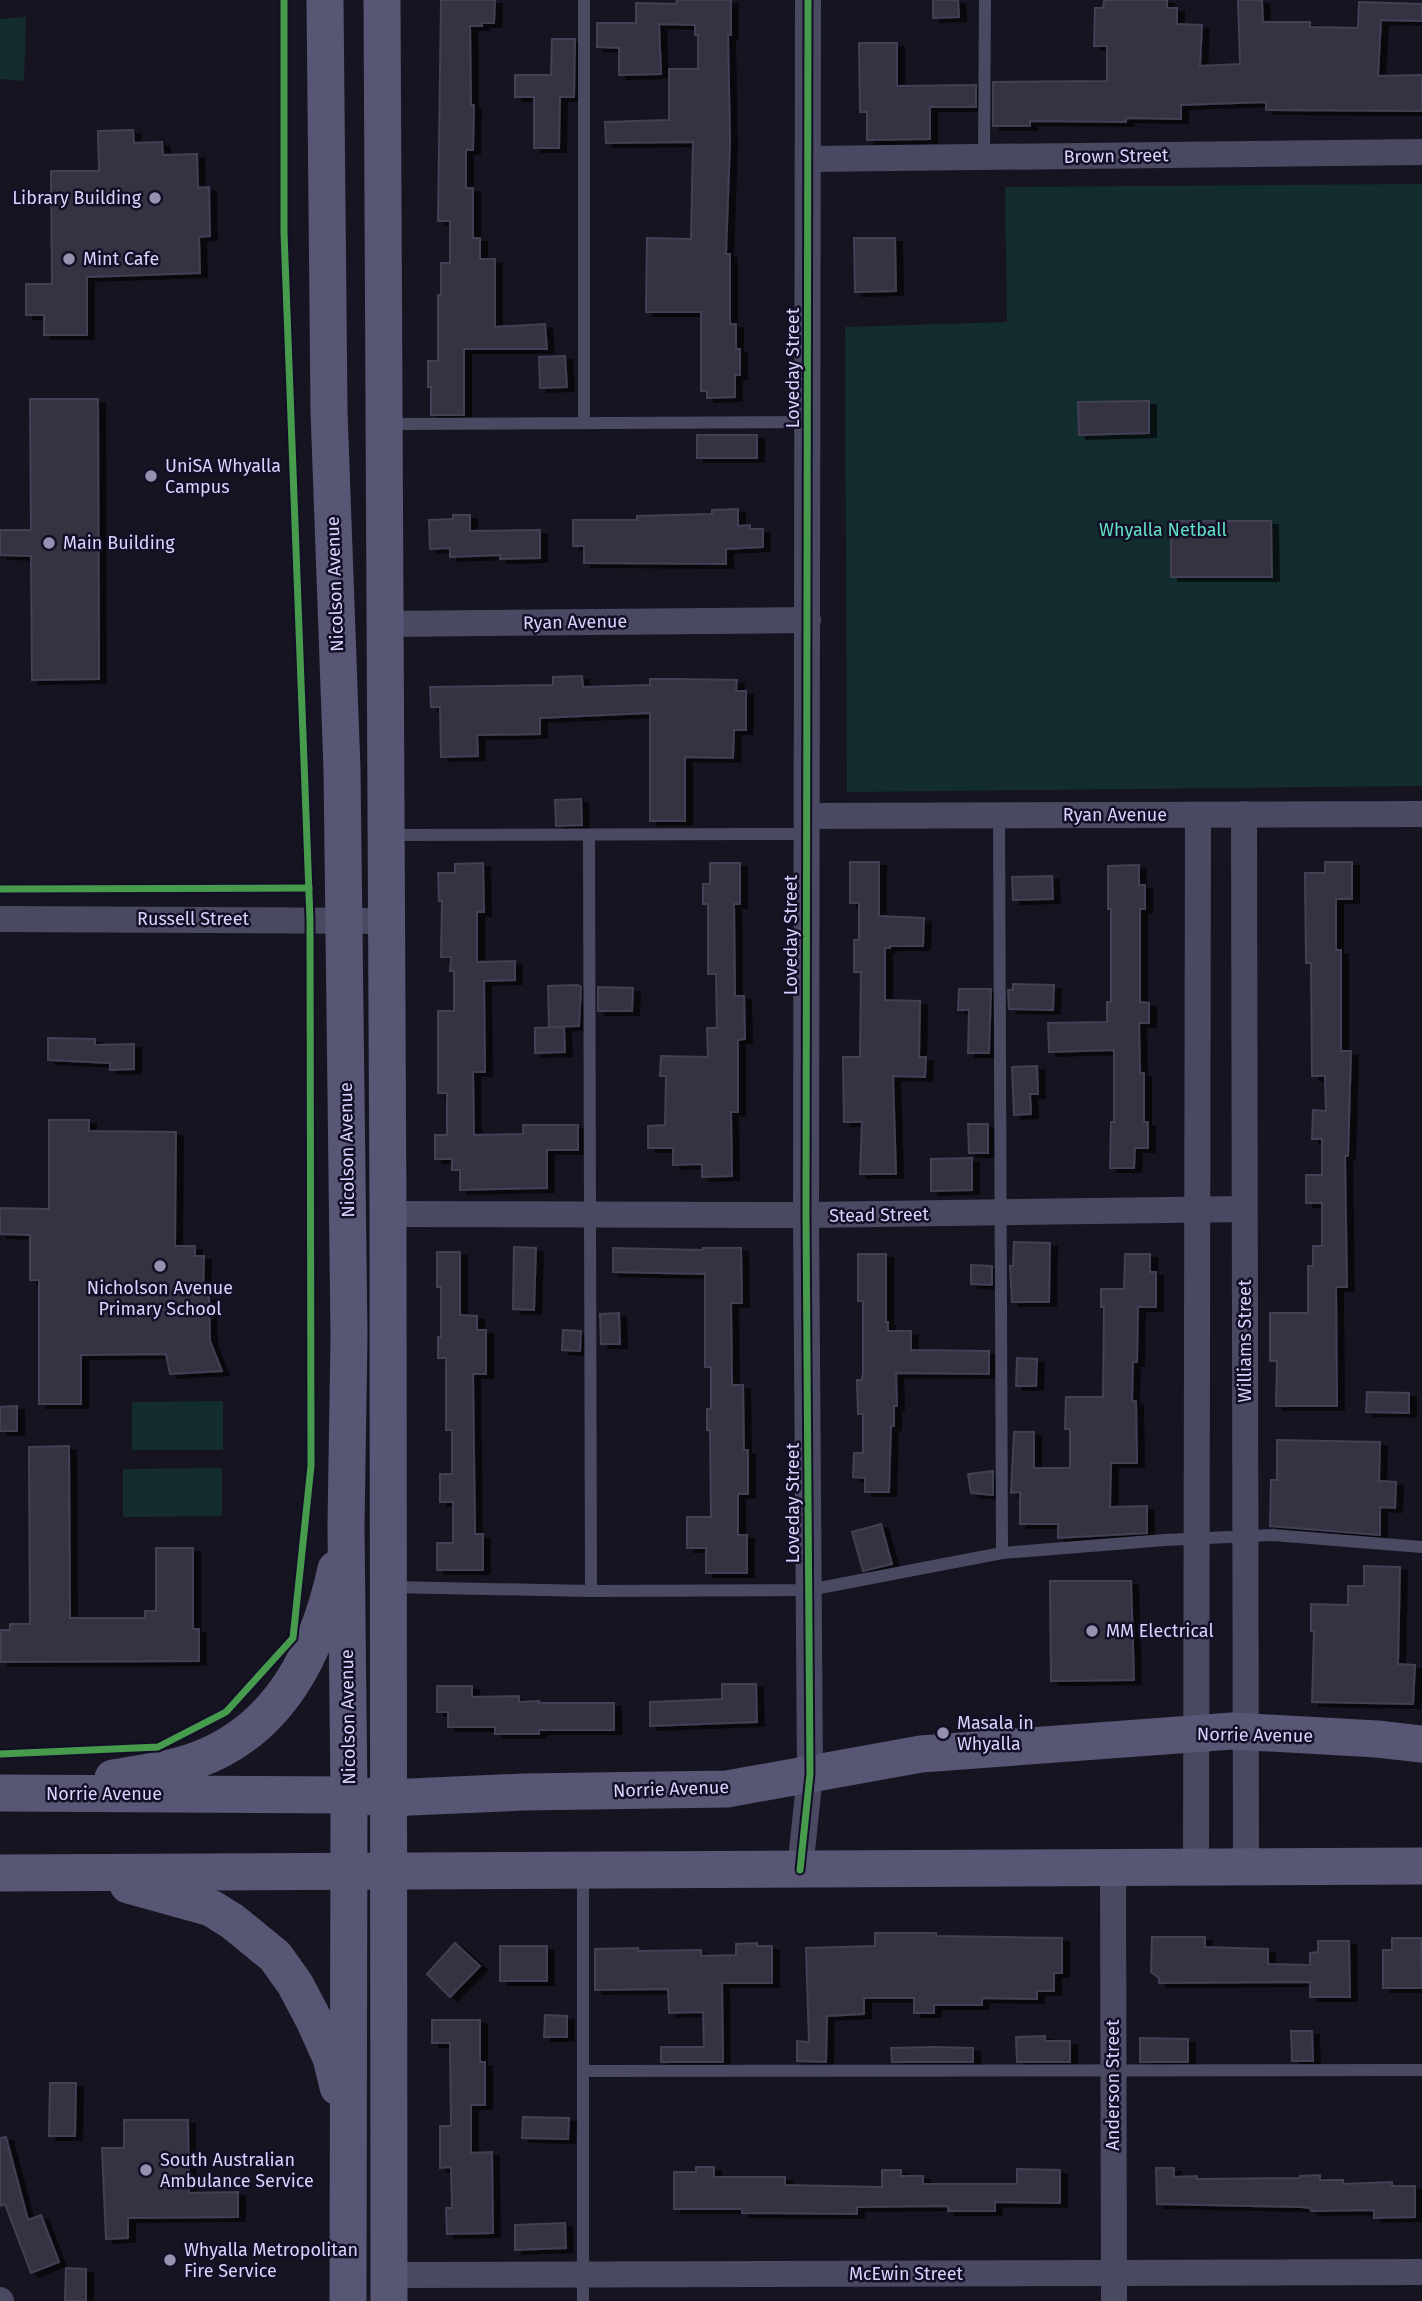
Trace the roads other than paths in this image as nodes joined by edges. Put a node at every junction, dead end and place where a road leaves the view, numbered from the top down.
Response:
1 (325, 0) edge
2 (382, 0) edge
3 (584, 0) edge
4 (808, 0) edge
5 (985, 0) edge
6 (1422, 152) edge
7 (984, 158) junction
8 (809, 159) junction
9 (808, 422) junction
10 (584, 423) junction
11 (384, 424) junction
12 (808, 620) junction
13 (385, 624) junction
14 (1244, 814) junction
15 (1422, 814) edge
16 (999, 815) junction
17 (1199, 815) junction
18 (807, 825) junction
19 (385, 835) junction
20 (589, 835) junction
21 (0, 919) edge
22 (344, 920) junction
23 (385, 921) junction
24 (1244, 1209) junction
25 (1199, 1210) junction
26 (1000, 1213) junction
27 (388, 1214) junction
28 (806, 1215) junction
29 (589, 1216) junction
30 (346, 1527) junction
31 (1246, 1537) junction
32 (1198, 1539) junction
33 (1422, 1547) edge
34 (1002, 1553) junction
35 (387, 1587) junction
36 (809, 1590) junction
37 (591, 1591) junction
38 (1246, 1732) junction
39 (1197, 1734) junction
40 (1422, 1744) edge
41 (810, 1774) junction
42 (16, 1793) edge
43 (349, 1795) junction
44 (388, 1798) junction
45 (1422, 1866) edge
46 (1196, 1868) junction
47 (1246, 1868) junction
48 (1113, 1869) junction
49 (349, 1870) junction
50 (389, 1870) junction
51 (583, 1870) junction
52 (800, 1870) junction
53 (0, 1873) edge
54 (43, 1873) junction
55 (1422, 2070) edge
56 (583, 2071) junction
57 (1114, 2072) junction
58 (348, 2133) junction
59 (1422, 2272) edge
60 (1114, 2273) junction
61 (583, 2274) junction
62 (389, 2288) edge
63 (348, 2301) edge
64 (583, 2301) edge
65 (1114, 2301) edge

1 - 22 main road, Nicolson Avenue
2 - 11 main road
3 - 10 lane
4 - 8 street, Loveday Street
5 - 7 lane
6 - 7 street, Brown Street
7 - 8 street, Brown Street
8 - 9 street, Loveday Street
9 - 10 lane
9 - 12 street, Loveday Street
10 - 11 lane
11 - 13 main road
12 - 13 street, Ryan Avenue
12 - 18 street, Loveday Street
13 - 19 main road
14 - 15 street, Ryan Avenue
14 - 17 street, Ryan Avenue
14 - 24 street, Williams Street
16 - 17 street, Ryan Avenue
16 - 18 street, Ryan Avenue
16 - 26 lane
17 - 25 street
18 - 20 lane
18 - 28 street, Loveday Street
19 - 20 lane
19 - 23 main road
20 - 29 lane
21 - 22 street, Russell Street
22 - 23 street, Russell Street
22 - 30 main road, Nicolson Avenue
23 - 27 main road
24 - 25 street, Stead Street
24 - 31 street, Williams Street
25 - 26 street, Stead Street
25 - 32 street
26 - 28 street, Stead Street
26 - 34 lane
27 - 29 street, Stead Street
27 - 35 main road
28 - 29 street, Stead Street
28 - 36 street, Loveday Street
29 - 37 lane
30 - 42 main road
30 - 43 main road, Nicolson Avenue
31 - 32 lane
31 - 33 lane
31 - 38 street, Williams Street
32 - 34 lane
32 - 39 street
34 - 36 lane
35 - 37 lane
35 - 44 main road
36 - 37 lane
36 - 41 street, Loveday Street
38 - 39 main road, Norrie Avenue
38 - 40 main road, Norrie Avenue
38 - 47 street, Williams Street
39 - 41 main road, Norrie Avenue
39 - 46 street
41 - 44 main road, Norrie Avenue
41 - 52 street, Loveday Street
42 - 43 main road, Norrie Avenue
43 - 44 main road, Norrie Avenue
43 - 49 main road, Nicolson Avenue
44 - 50 main road
45 - 47 main road
46 - 47 main road
46 - 48 main road
48 - 52 main road
48 - 57 street, Anderson Street
49 - 50 main road
49 - 54 main road
49 - 58 main road, Nicolson Avenue
50 - 51 main road
50 - 62 main road
51 - 52 main road
51 - 56 lane
53 - 54 main road
54 - 58 main road
55 - 57 lane
56 - 57 lane
56 - 61 lane
57 - 60 street, Anderson Street
58 - 63 main road, Nicolson Avenue
59 - 60 street, McEwin Street
60 - 61 street, McEwin Street
60 - 65 street, Anderson Street
61 - 62 street, McEwin Street
61 - 64 lane

